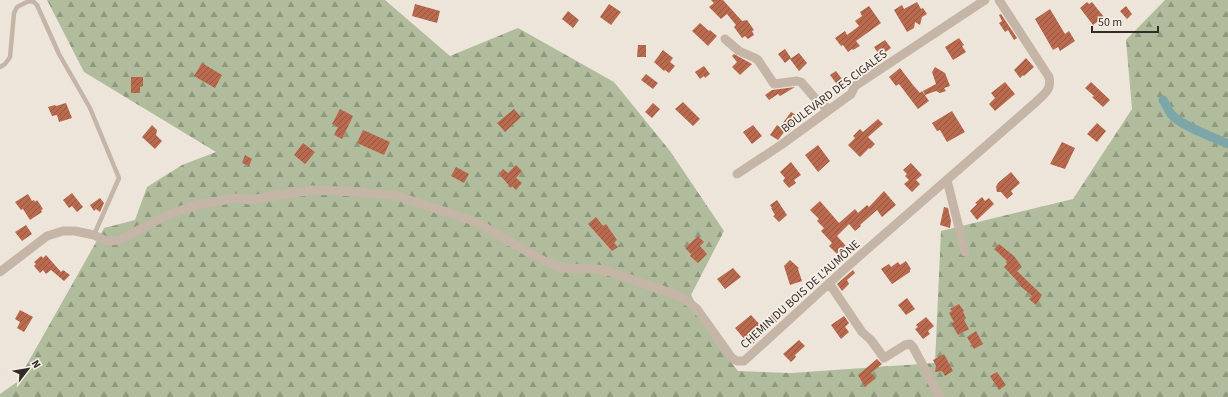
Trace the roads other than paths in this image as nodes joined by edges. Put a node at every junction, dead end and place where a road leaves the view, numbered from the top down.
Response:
1 (984, 0) edge
2 (999, 0) edge
3 (725, 39) dead end
4 (0, 67) edge
5 (830, 109) junction
6 (737, 174) dead end
7 (947, 180) junction
8 (94, 235) junction
9 (965, 252) dead end
10 (0, 272) edge
11 (829, 283) junction
12 (940, 397) edge

1 - 5 street, BOULEVARD DES CIGALES
2 - 7 street, CHEMIN DU BOIS DE L'AUMÔNE
3 - 5 street
4 - 8 lane
5 - 6 street, BOULEVARD DES CIGALES
7 - 9 street
7 - 11 street, CHEMIN DU BOIS DE L'AUMÔNE
8 - 10 street, CHEMIN DU BOIS DE L'AUMÔNE
8 - 11 street, CHEMIN DU BOIS DE L'AUMÔNE
11 - 12 street

